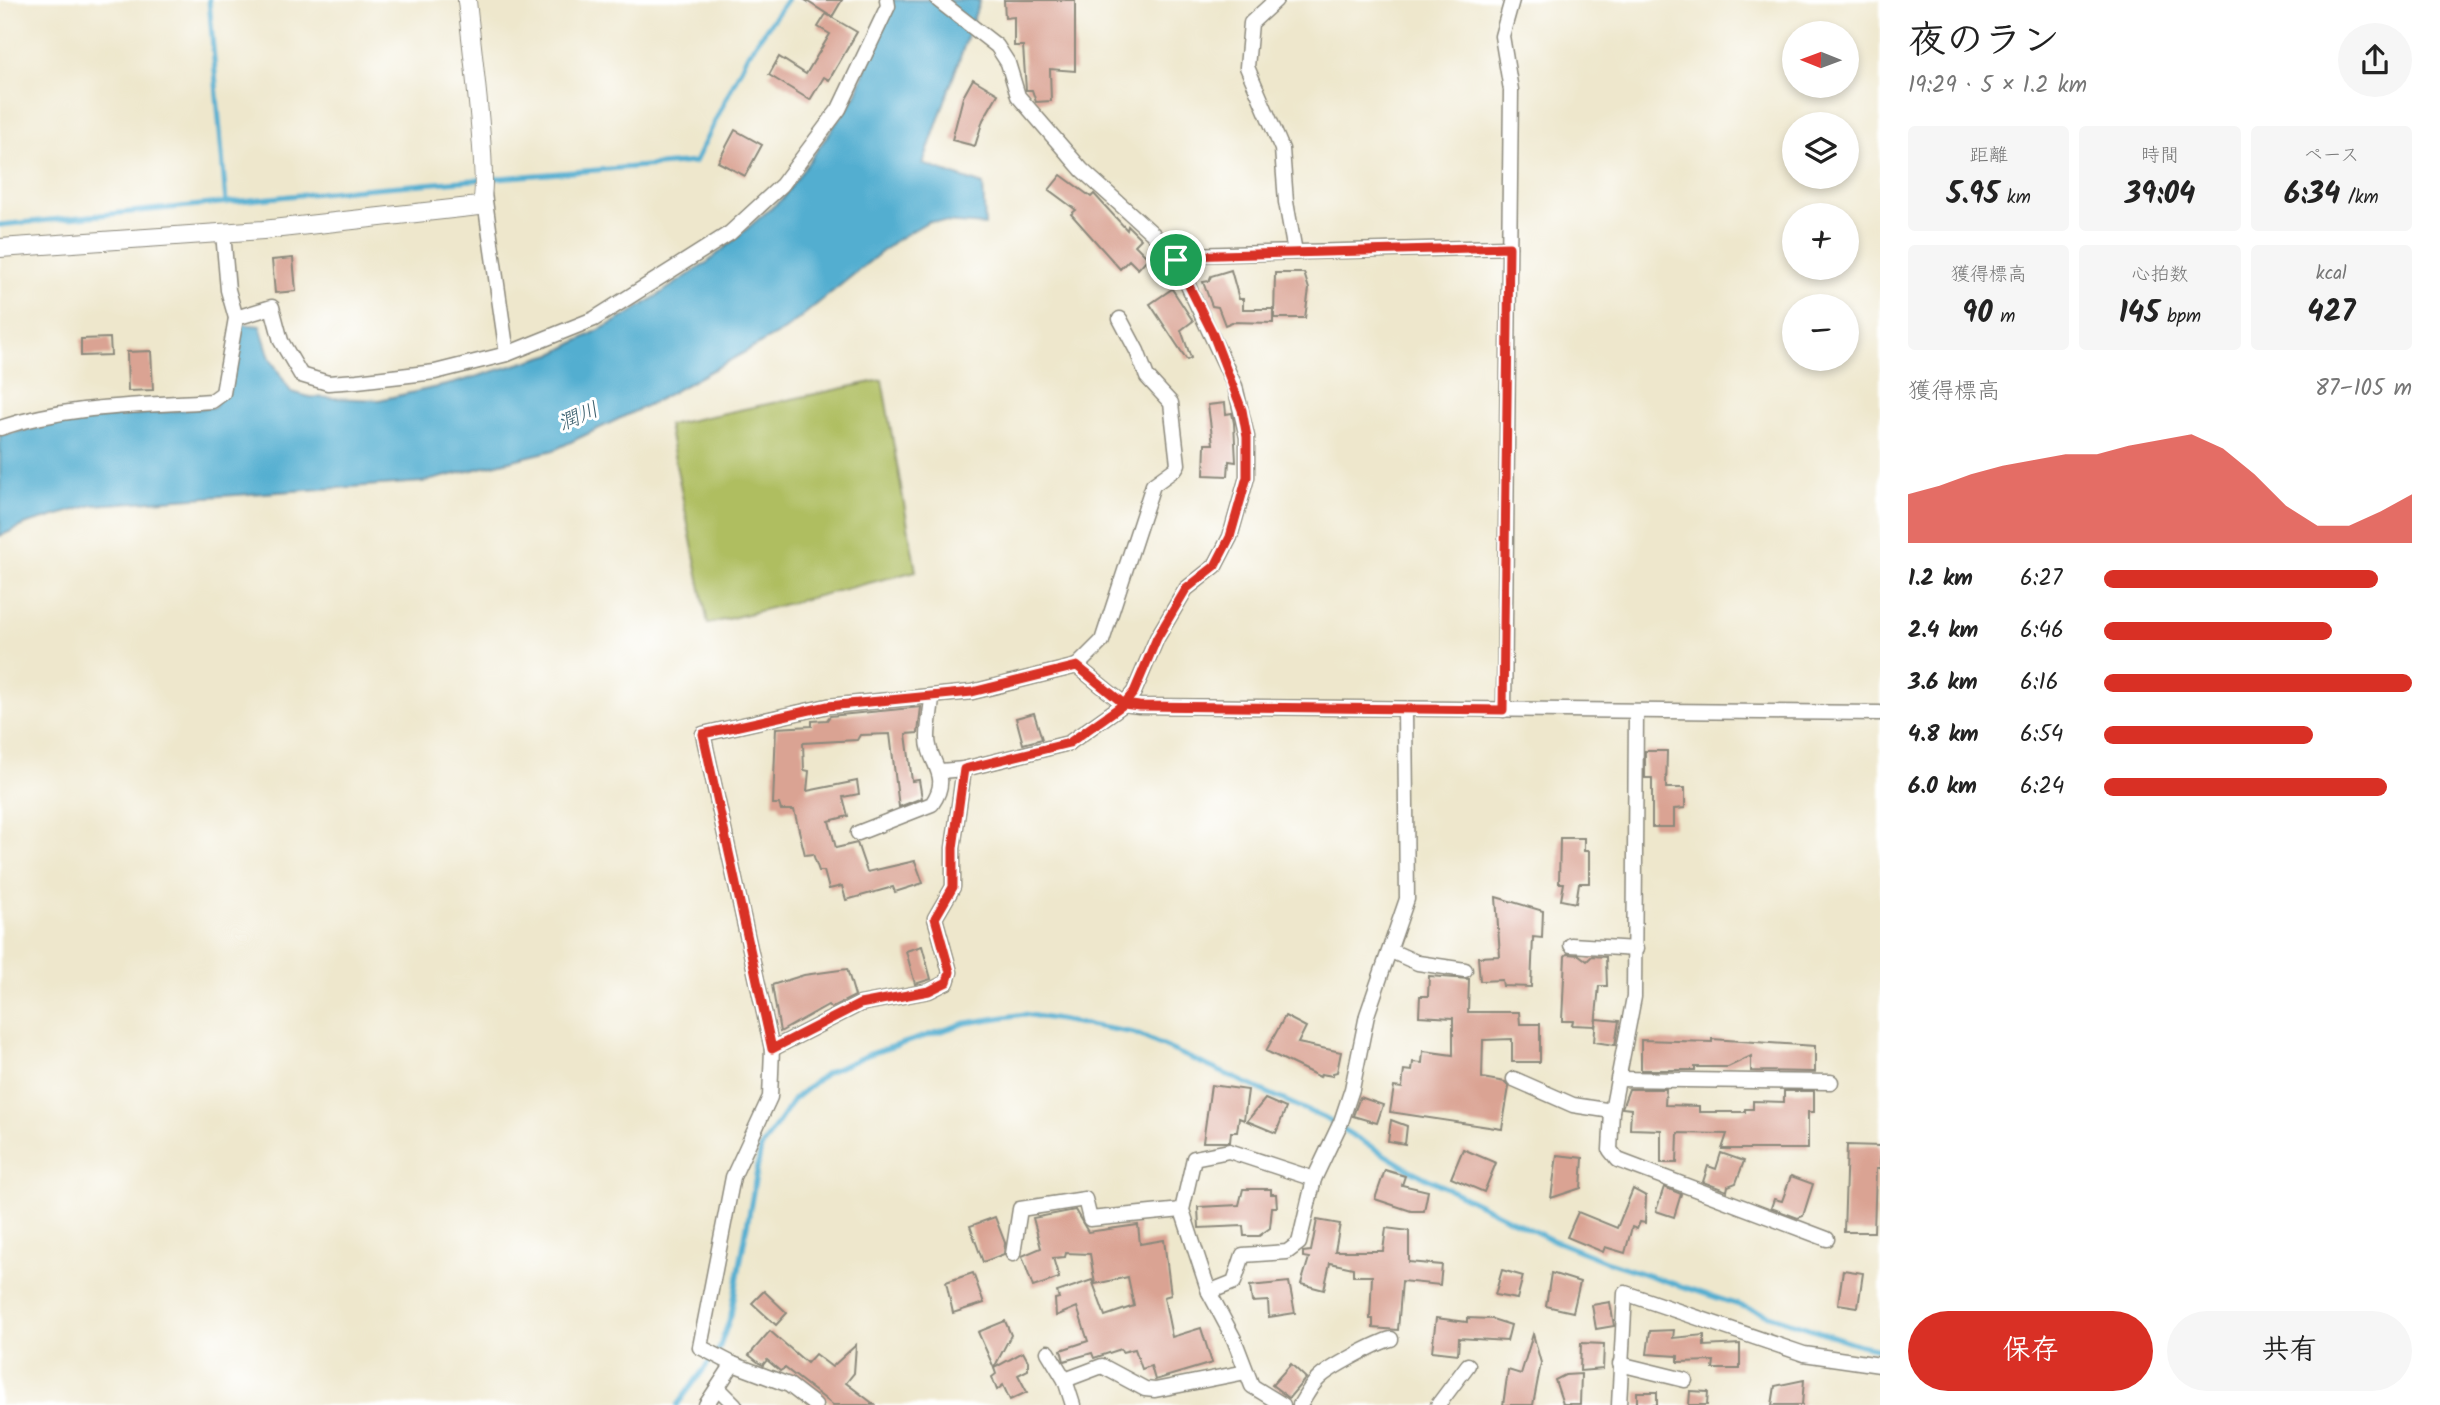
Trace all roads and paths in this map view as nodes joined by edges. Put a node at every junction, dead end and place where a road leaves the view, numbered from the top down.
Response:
1 (467, 0) edge
2 (887, 0) edge
3 (938, 0) edge
4 (1276, 0) edge
5 (1512, 0) edge
6 (484, 193) junction
7 (225, 233) junction
8 (1509, 247) junction
9 (0, 248) edge
10 (1295, 252) junction
11 (1176, 260) junction
12 (236, 318) junction
13 (1119, 319) dead end
14 (507, 354) junction
15 (0, 428) edge
16 (1077, 666) junction
17 (932, 698) junction
18 (1124, 704) junction
19 (1503, 710) junction
20 (1405, 711) junction
21 (1636, 712) junction
22 (1880, 713) edge
23 (964, 769) junction
24 (941, 771) junction
25 (858, 833) dead end
26 (1571, 945) dead end
27 (1636, 949) junction
28 (1391, 951) junction
29 (1465, 970) dead end
30 (772, 1049) junction
31 (1514, 1079) dead end
32 (1618, 1079) junction
33 (1831, 1083) dead end
34 (1612, 1111) junction
35 (1314, 1179) junction
36 (1182, 1210) junction
37 (1827, 1239) dead end
38 (1013, 1254) dead end
39 (1209, 1292) junction
40 (1391, 1339) dead end
41 (1048, 1352) dead end
42 (729, 1362) junction
43 (1620, 1364) junction
44 (1468, 1365) dead end
45 (1880, 1365) edge
46 (1246, 1372) junction
47 (1065, 1380) junction
48 (1685, 1380) dead end
49 (719, 1389) junction
50 (706, 1405) edge
51 (735, 1405) edge
52 (815, 1405) edge
53 (1073, 1405) edge
54 (1283, 1405) edge
55 (1300, 1405) edge
56 (1438, 1405) edge
57 (1619, 1405) edge

1 - 6 street
2 - 14 street
3 - 11 street
4 - 10 street
5 - 8 street
6 - 7 street
6 - 14 street
7 - 9 street
7 - 12 street
8 - 10 street
8 - 19 street
10 - 11 street
11 - 18 street
12 - 14 street
12 - 15 street
13 - 16 street
16 - 17 street
16 - 18 street
17 - 24 street
17 - 30 street
18 - 20 street
18 - 23 street
19 - 20 street
19 - 21 street
20 - 28 street
21 - 22 street
21 - 27 street
23 - 24 street
23 - 30 street
24 - 25 street
26 - 27 street
27 - 32 street
28 - 29 street
28 - 35 street
30 - 42 street
31 - 34 street
32 - 33 street
32 - 34 street
34 - 37 street
35 - 36 street
35 - 39 street
36 - 38 street
36 - 39 street
39 - 46 street
40 - 55 street
41 - 47 street
42 - 49 street
42 - 52 street
43 - 45 street
43 - 48 street
43 - 57 street
44 - 56 street
46 - 47 street
46 - 54 street
47 - 53 street
49 - 50 street
49 - 51 street

